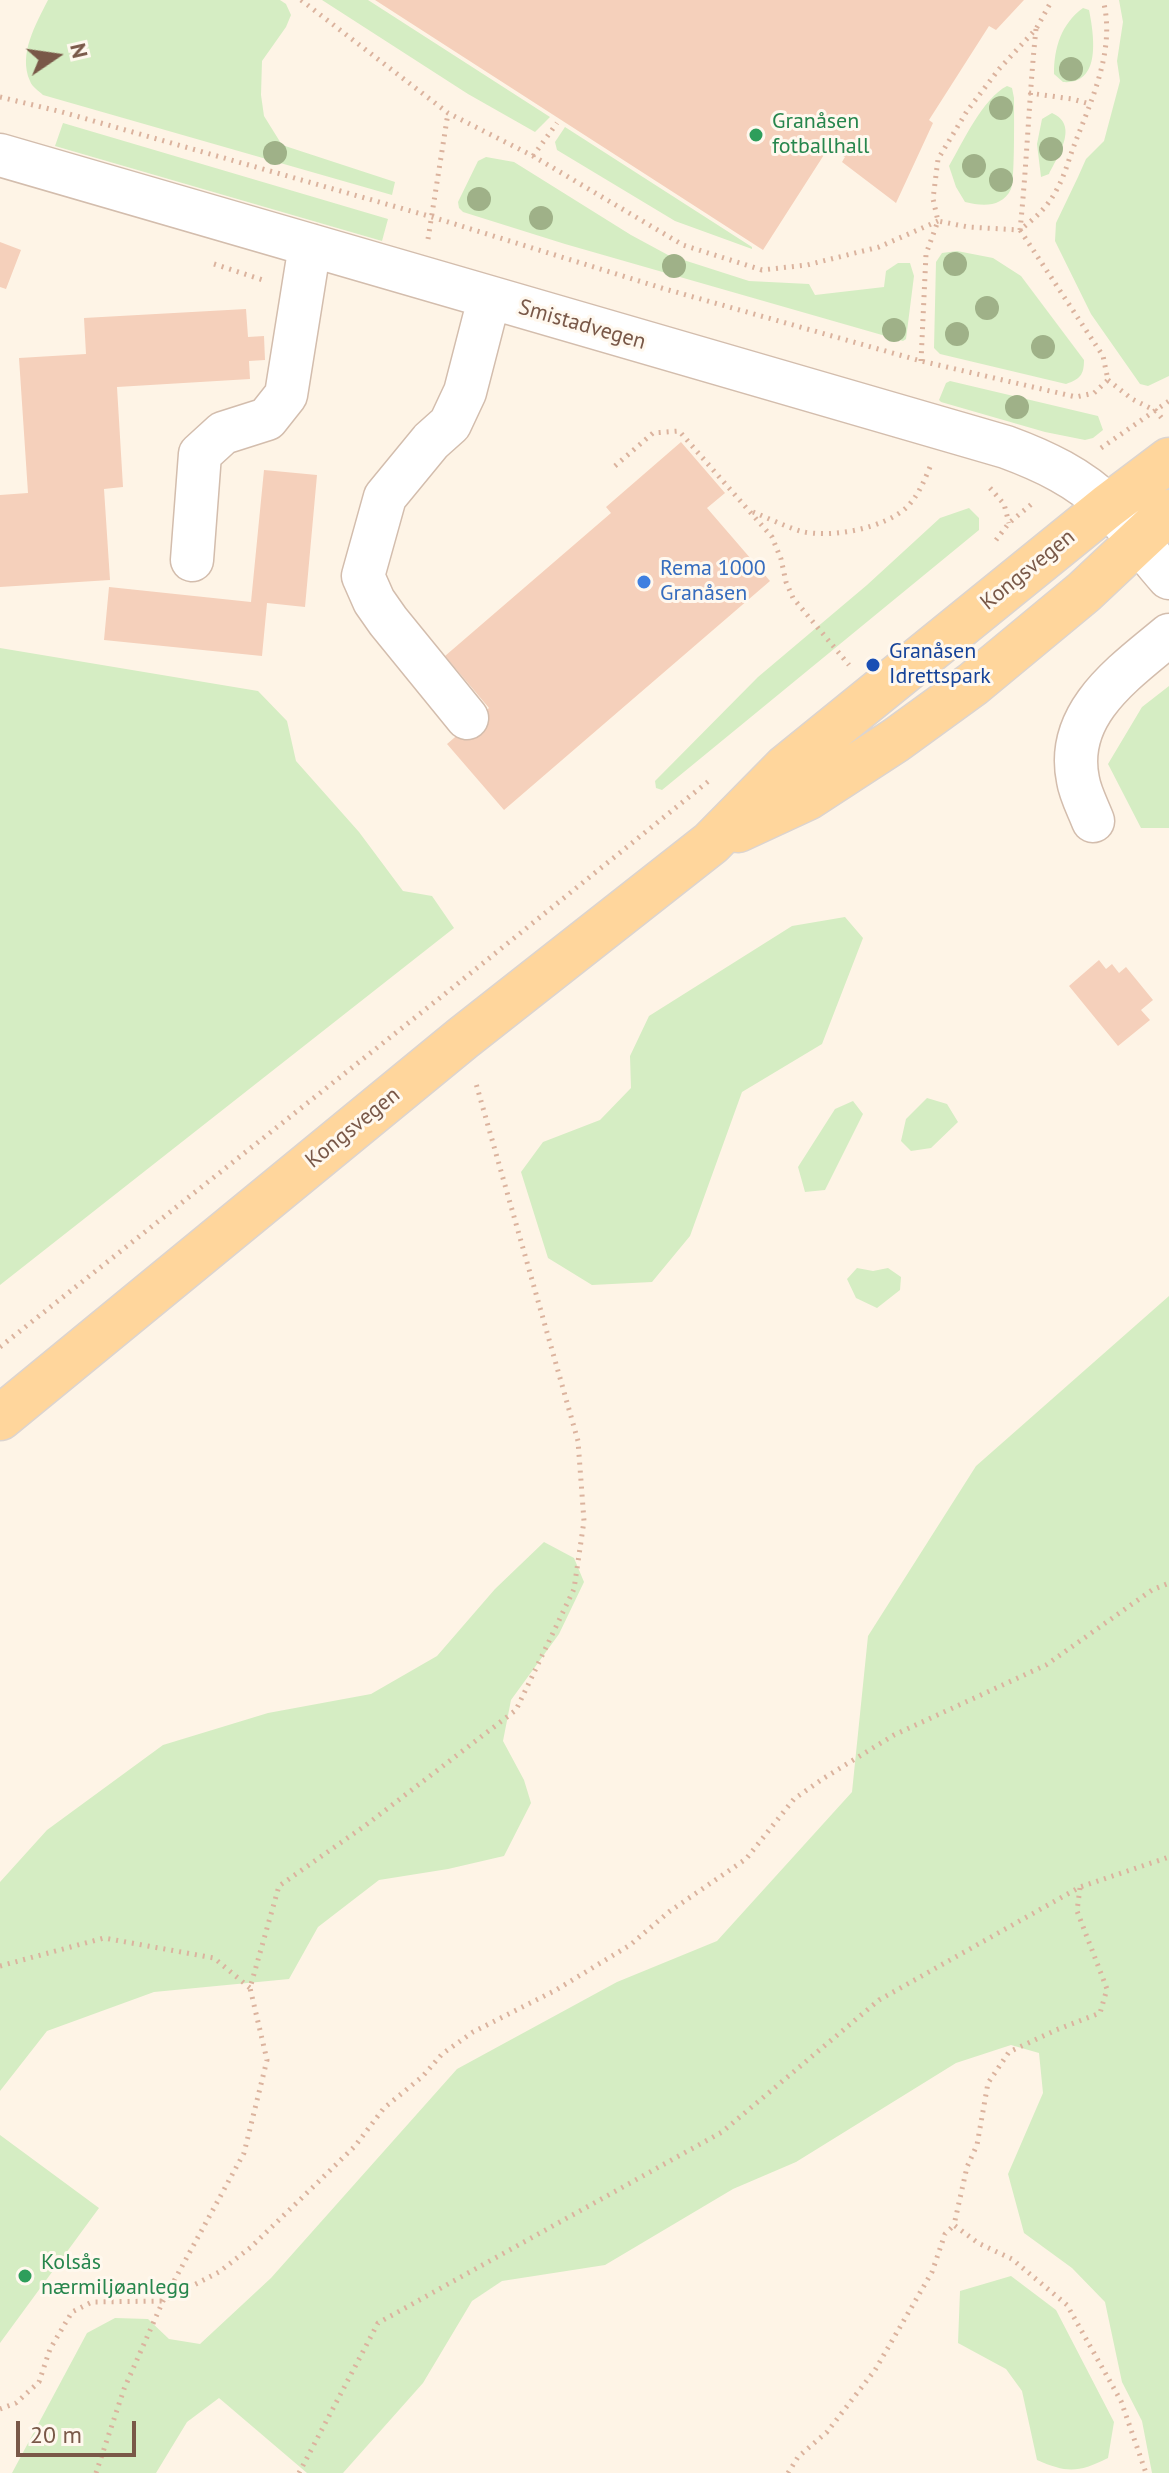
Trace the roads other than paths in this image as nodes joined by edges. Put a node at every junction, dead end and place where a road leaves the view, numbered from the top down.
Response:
1 (0, 155) edge
2 (310, 245) junction
3 (489, 299) junction
4 (1169, 460) edge
5 (1108, 506) junction
6 (1169, 512) edge
7 (1137, 542) junction
8 (192, 560) dead end
9 (1169, 578) edge
10 (1169, 635) edge
11 (467, 718) dead end
12 (1093, 821) dead end
13 (711, 843) junction
14 (0, 1418) edge

1 - 2 street, Smistadvegen
2 - 3 street, Smistadvegen
2 - 8 street
3 - 5 street, Smistadvegen
3 - 11 street
4 - 5 main road, Kongsvegen
5 - 7 street, Smistadvegen
5 - 13 main road, Kongsvegen
6 - 7 main road, Kongsvegen
7 - 9 street
7 - 13 main road, Kongsvegen
10 - 12 street
13 - 14 main road, Kongsvegen

